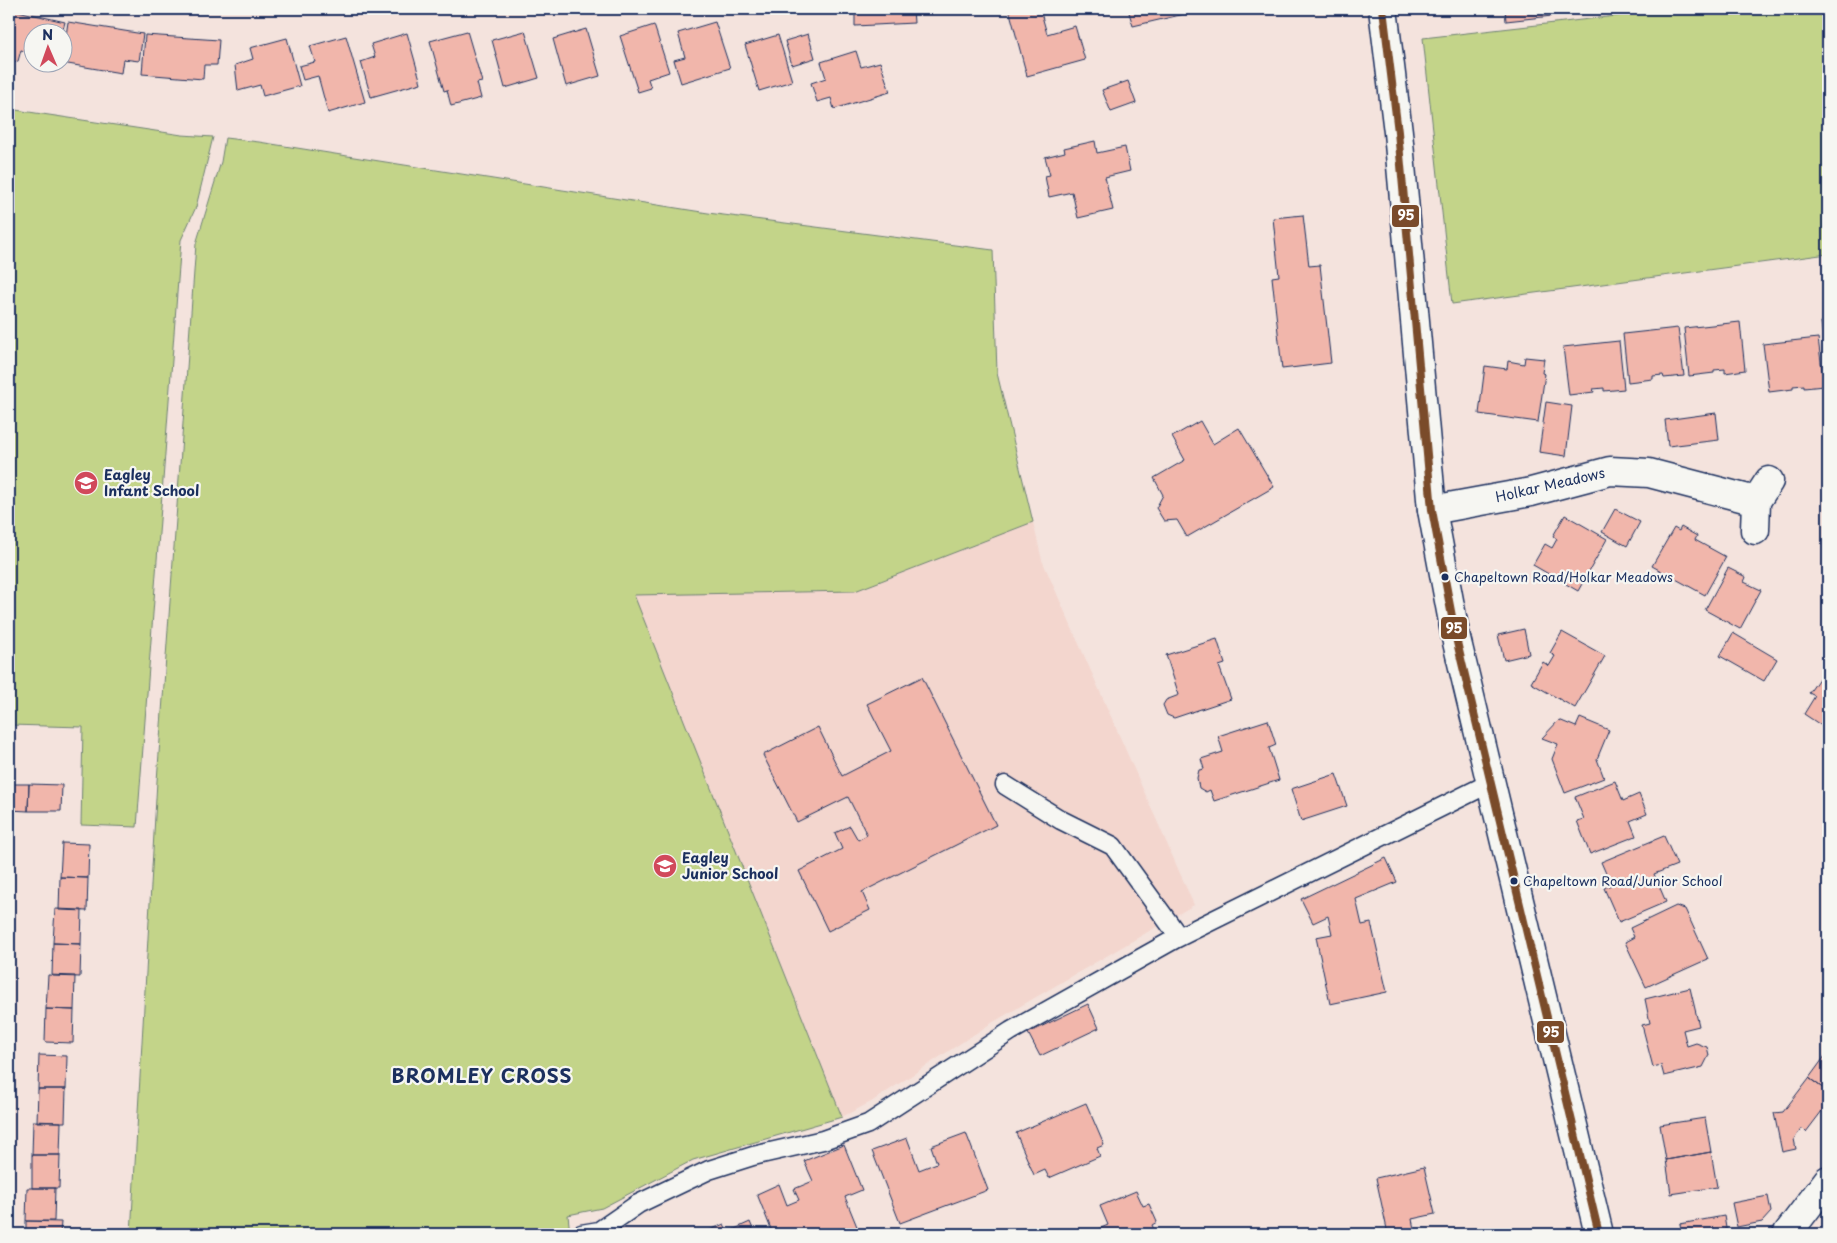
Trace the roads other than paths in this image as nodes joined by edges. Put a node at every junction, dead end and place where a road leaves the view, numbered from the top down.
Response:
1 (1383, 9) edge
2 (1432, 510) junction
3 (1755, 530) dead end
4 (1490, 783) junction
5 (1005, 785) dead end
6 (1179, 938) junction
7 (1828, 1180) edge
8 (581, 1234) edge
9 (1599, 1234) edge
10 (1787, 1234) edge

1 - 2 main road
2 - 3 main road, Holkar Meadows
2 - 4 main road
4 - 6 lane
4 - 9 main road
5 - 6 lane
6 - 8 lane
7 - 10 main road

